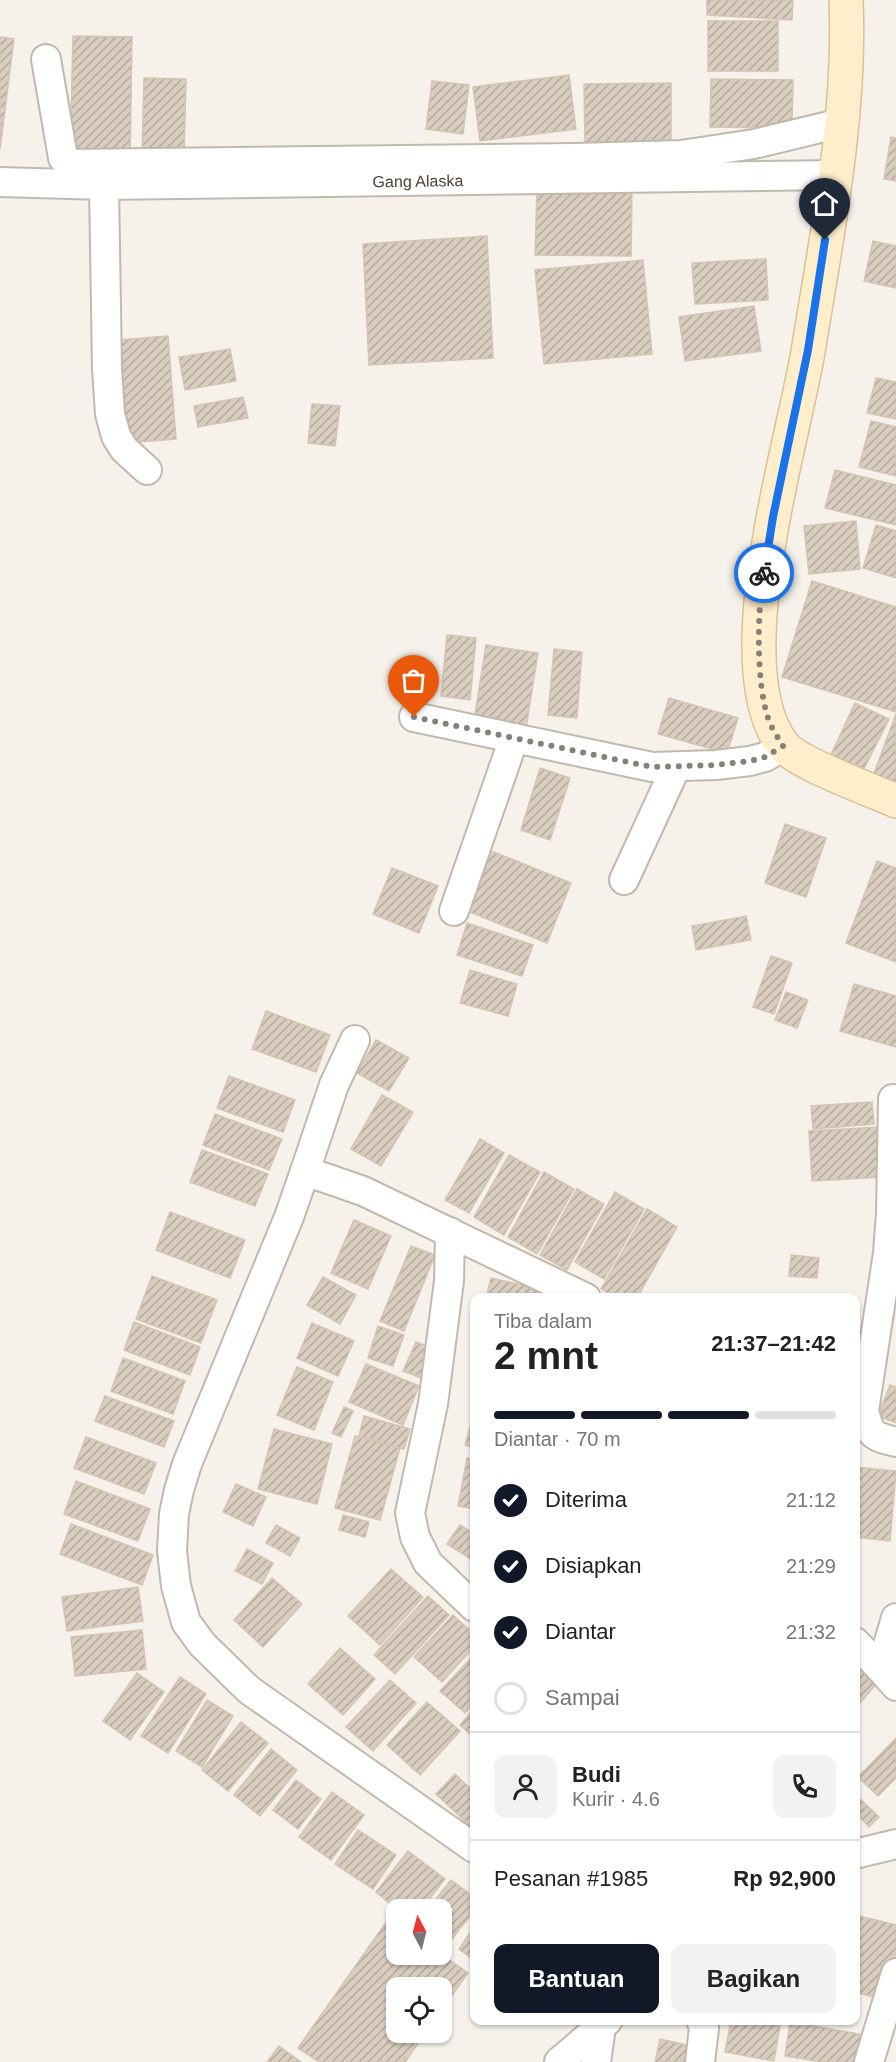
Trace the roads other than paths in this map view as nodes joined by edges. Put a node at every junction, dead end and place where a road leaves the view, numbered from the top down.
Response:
1 (846, 0) edge
2 (46, 59) dead end
3 (841, 123) junction
4 (836, 175) junction
5 (0, 182) edge
6 (104, 185) junction
7 (147, 470) dead end
8 (414, 717) dead end
9 (514, 738) junction
10 (783, 746) junction
11 (676, 767) junction
12 (896, 801) edge
13 (624, 879) dead end
14 (454, 911) dead end
15 (355, 1040) dead end
16 (893, 1099) dead end
17 (304, 1171) junction
18 (450, 1232) junction
19 (892, 1255) edge
20 (576, 1293) edge
21 (896, 1442) edge
22 (470, 1603) edge
23 (896, 1618) edge
24 (860, 1647) edge
25 (888, 1678) edge
26 (896, 1844) edge
27 (470, 1845) edge
28 (860, 1853) edge
29 (896, 1973) edge
30 (603, 2025) edge
31 (604, 2025) edge
32 (703, 2025) edge
33 (559, 2062) edge
34 (596, 2062) edge
35 (700, 2062) edge
36 (869, 2062) edge

1 - 3 street
2 - 3 street
3 - 4 street
4 - 6 street, Gang Alaska
4 - 10 street
5 - 6 street, Gang Alaska
6 - 7 street
8 - 9 street
9 - 11 street
9 - 14 street
10 - 11 street
10 - 12 street
11 - 13 street
15 - 17 street
16 - 19 street
17 - 18 street
17 - 27 street
18 - 20 street
18 - 22 street
19 - 21 street
23 - 25 street
24 - 25 street
26 - 28 street
29 - 36 street
30 - 33 street
31 - 34 street
32 - 35 street

